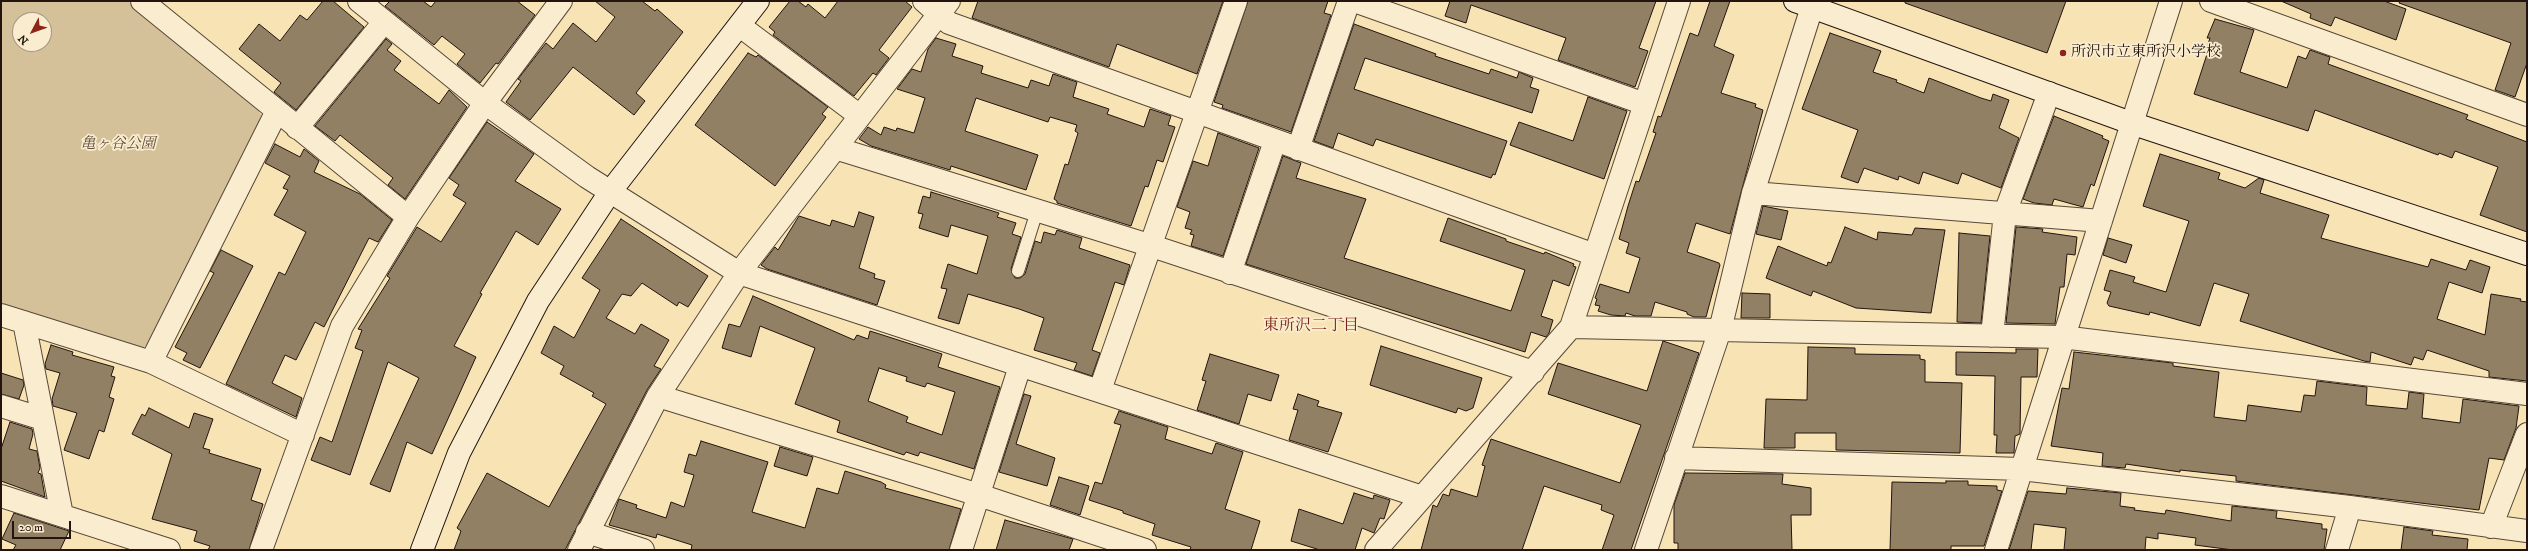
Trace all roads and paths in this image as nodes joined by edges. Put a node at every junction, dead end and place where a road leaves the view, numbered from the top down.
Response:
1 (142, 1) edge
2 (359, 1) edge
3 (562, 1) edge
4 (758, 1) edge
5 (1236, 1) edge
6 (1349, 1) edge
7 (1354, 1) edge
8 (1679, 1) edge
9 (2171, 1) edge
10 (2210, 1) edge
11 (1803, 4) edge
12 (937, 6) edge
13 (384, 22) junction
14 (740, 26) junction
15 (2049, 93) junction
16 (485, 103) junction
17 (1645, 104) junction
18 (277, 111) junction
19 (1197, 112) junction
20 (2527, 115) edge
21 (860, 116) junction
22 (2131, 123) junction
23 (297, 128) junction
24 (1275, 141) junction
25 (835, 148) junction
26 (1298, 149) junction
27 (610, 192) junction
28 (1754, 193) junction
29 (1037, 211) junction
30 (2005, 213) junction
31 (408, 218) junction
32 (2101, 221) junction
33 (1152, 246) junction
34 (2527, 254) edge
35 (1596, 255) junction
36 (1018, 271) dead end
37 (739, 273) junction
38 (1230, 273) junction
39 (1, 315) edge
40 (24, 322) junction
41 (1571, 327) junction
42 (1720, 330) junction
43 (1992, 336) junction
44 (2062, 337) junction
45 (151, 362) junction
46 (1020, 366) junction
47 (1533, 372) junction
48 (1100, 390) junction
49 (2527, 394) edge
50 (658, 396) junction
51 (1, 406) edge
52 (43, 419) junction
53 (2527, 434) edge
54 (303, 435) junction
55 (1676, 458) junction
56 (2021, 469) junction
57 (979, 495) junction
58 (1, 496) edge
59 (1422, 497) junction
60 (2350, 507) junction
61 (62, 515) junction
62 (2491, 527) junction
63 (2527, 531) edge
64 (583, 541) edge
65 (169, 550) edge
66 (261, 550) edge
67 (422, 550) edge
68 (643, 550) edge
69 (962, 550) edge
70 (1145, 550) edge
71 (1376, 550) edge
72 (1646, 550) edge
73 (1996, 550) edge
74 (2336, 550) edge

1 - 18 street
2 - 13 street
3 - 16 street
4 - 14 street
5 - 19 street
6 - 26 street
7 - 17 street
8 - 17 street
9 - 22 street
10 - 20 street
11 - 15 street
11 - 28 street
12 - 19 street
12 - 21 street
13 - 16 street
13 - 23 street
14 - 21 street
14 - 27 street
15 - 22 street
15 - 30 street
16 - 27 street
16 - 31 street
17 - 35 street
18 - 23 street
18 - 45 street
19 - 24 street
19 - 33 street
21 - 25 street
22 - 32 street
22 - 34 street
23 - 31 street
24 - 26 street
24 - 38 street
25 - 29 street
25 - 37 street
26 - 35 street
27 - 37 street
27 - 67 street
28 - 30 street
28 - 42 street
29 - 33 street
29 - 36 lane
30 - 32 street
30 - 43 street
31 - 54 street
32 - 44 street
33 - 38 street
33 - 48 street
35 - 41 street
37 - 46 street
37 - 50 street
38 - 47 street
39 - 40 street
40 - 45 street
40 - 52 street
41 - 42 street
41 - 47 street
42 - 43 street
42 - 55 street
43 - 44 street
44 - 49 street
44 - 56 street
45 - 54 street
46 - 48 street
46 - 57 street
47 - 59 street
48 - 59 street
50 - 57 street
50 - 64 street
51 - 52 street
52 - 61 street
53 - 62 street
54 - 66 street
55 - 56 street
55 - 72 street
56 - 60 street
56 - 73 street
57 - 69 street
57 - 70 street
58 - 61 street
59 - 71 street
60 - 62 street
60 - 74 street
61 - 65 street
62 - 63 street
64 - 68 street

